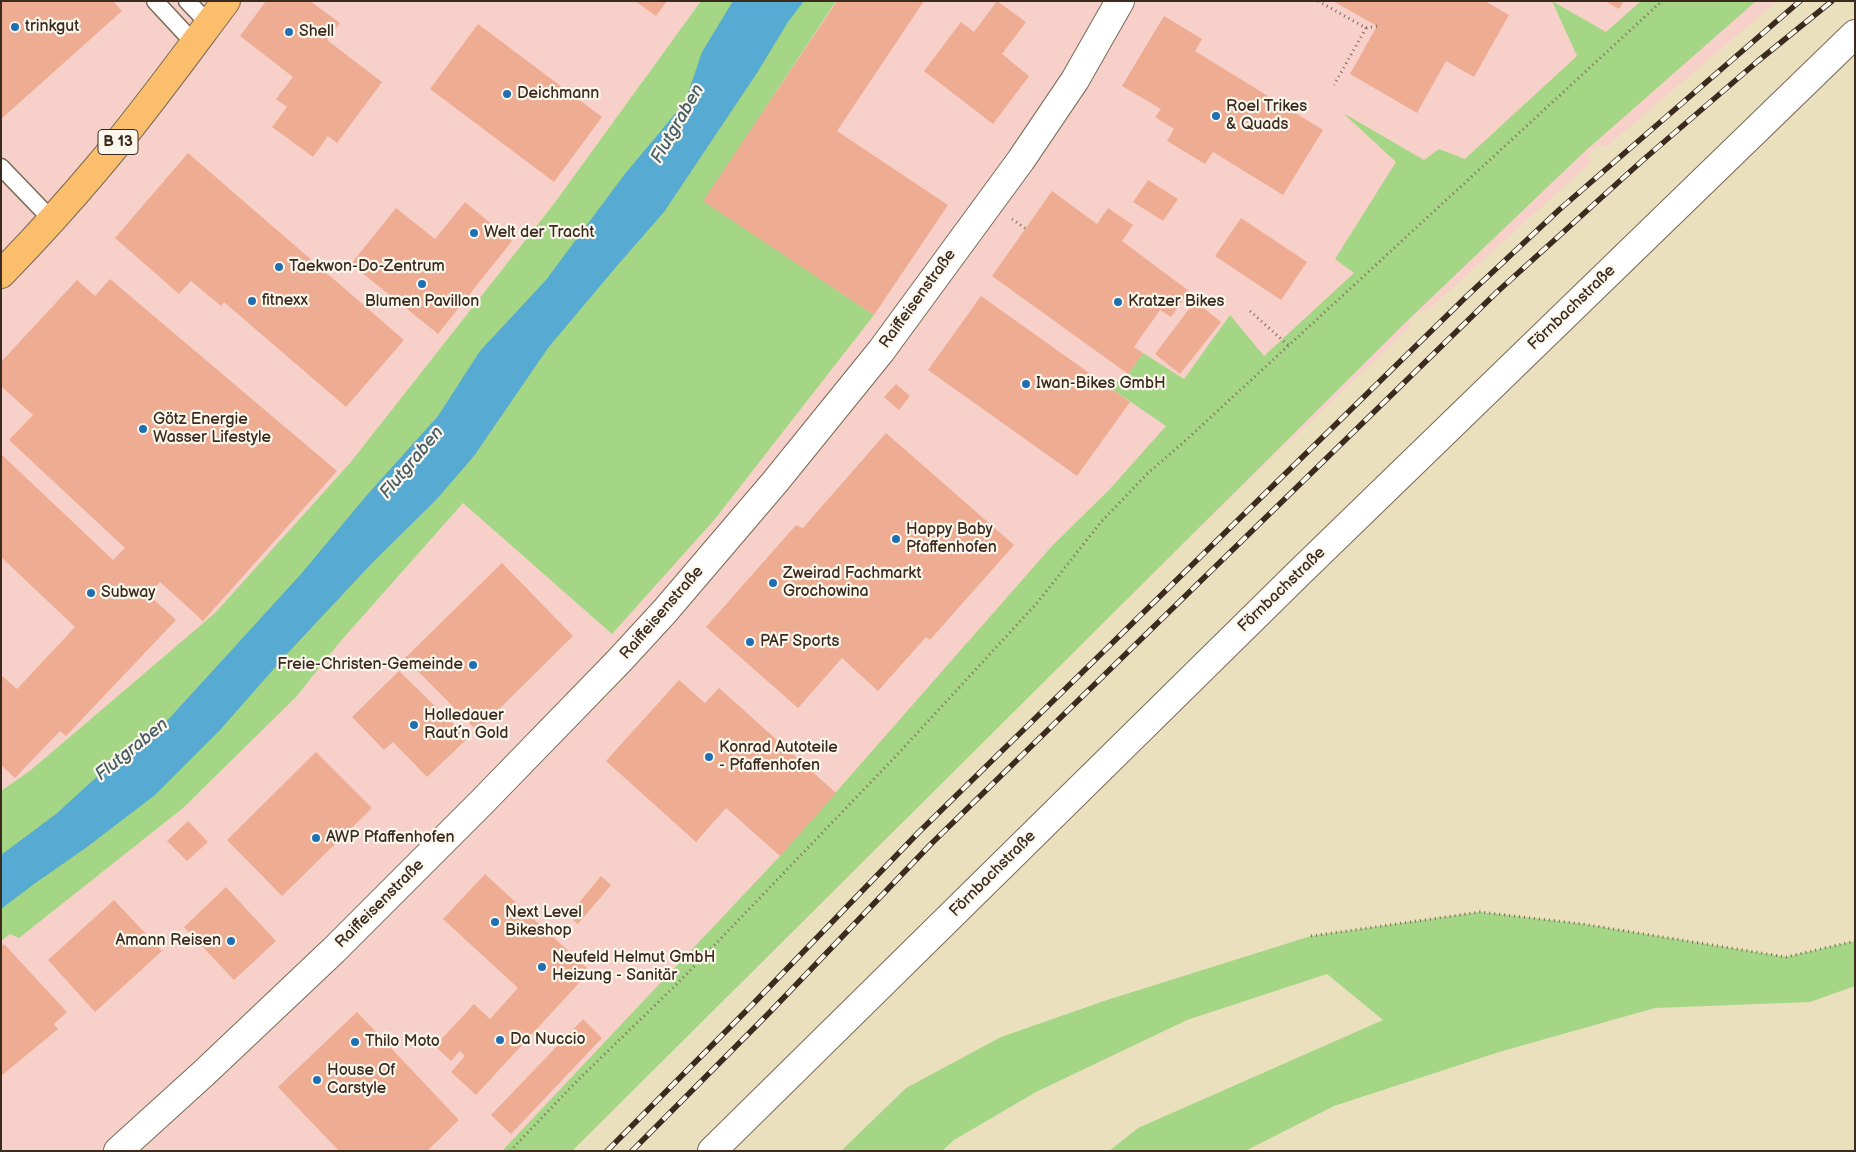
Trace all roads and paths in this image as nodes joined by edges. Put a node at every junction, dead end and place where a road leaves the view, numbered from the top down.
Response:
1 (155, 1) edge
2 (187, 1) edge
3 (226, 1) edge
4 (1120, 1) edge
5 (1318, 1) edge
6 (1662, 1) edge
7 (1377, 26) dead end
8 (1366, 28) junction
9 (202, 33) junction
10 (1855, 34) edge
11 (1334, 85) dead end
12 (1, 167) edge
13 (52, 220) junction
14 (1, 274) edge
15 (1250, 311) dead end
16 (1288, 346) junction
17 (1311, 936) dead end
18 (1855, 941) edge
19 (118, 1151) edge
20 (510, 1151) edge
21 (712, 1151) edge

1 - 9 lane
2 - 9 lane
3 - 9 main road, B 13
4 - 19 street, Raiffeisenstraße
5 - 8 path
6 - 16 path
7 - 8 path
8 - 11 path
9 - 13 main road, B 13
10 - 21 street, Förnbachstraße
12 - 13 lane
13 - 14 main road, B 13
15 - 16 path
16 - 20 path
17 - 18 path

